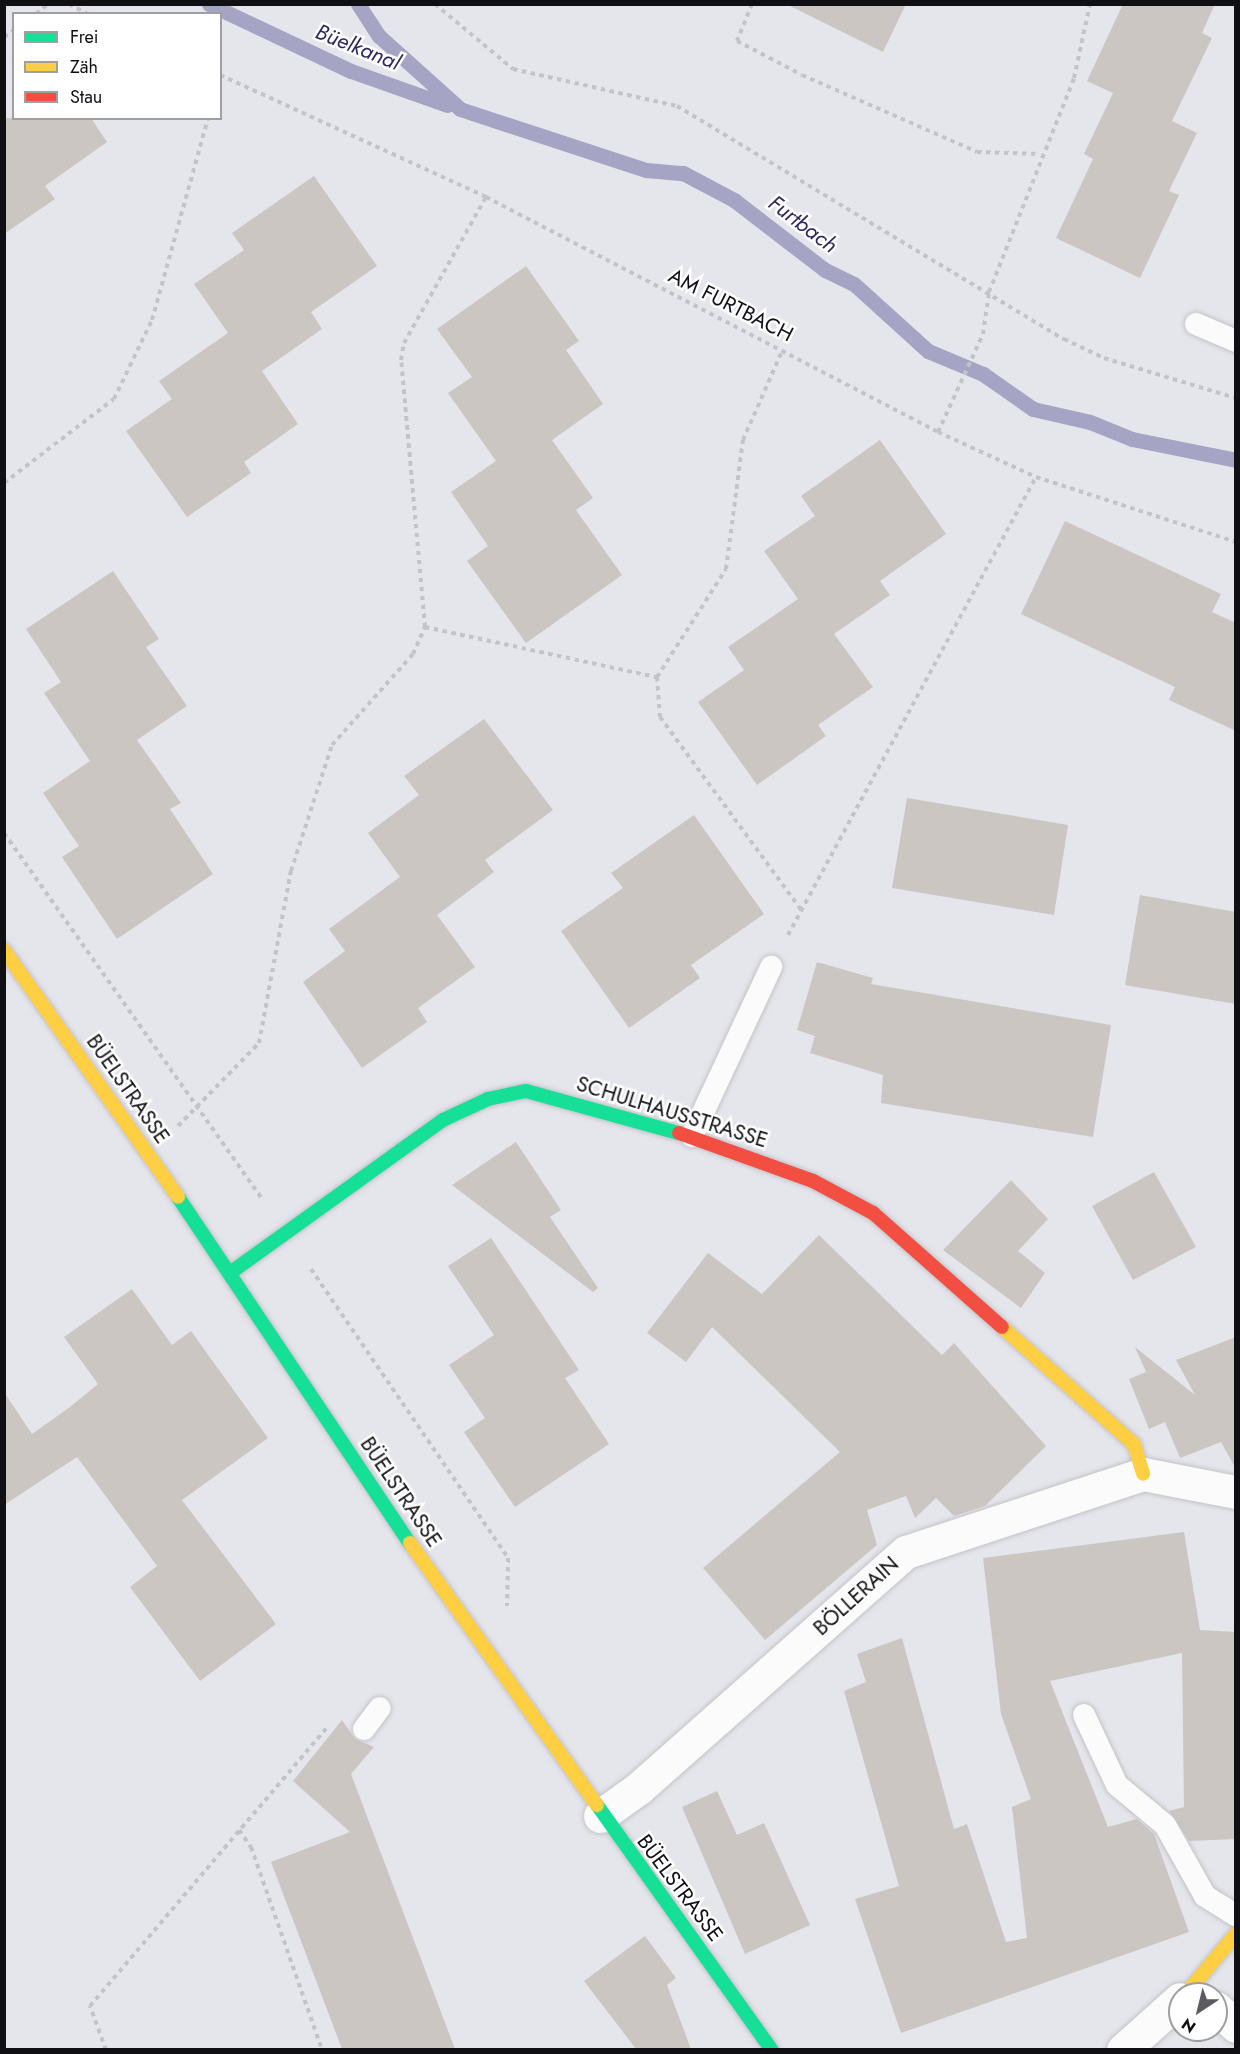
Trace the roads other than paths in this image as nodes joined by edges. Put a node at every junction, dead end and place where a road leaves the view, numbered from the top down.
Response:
1 (1196, 324) dead end
2 (1236, 341) edge
3 (4, 950) edge
4 (771, 967) road end
5 (692, 1136) junction
6 (230, 1273) junction
7 (1143, 1474) junction
8 (1236, 1492) edge
9 (380, 1708) dead end
10 (1084, 1715) dead end
11 (364, 1729) dead end
12 (600, 1816) junction
13 (1236, 1915) edge
14 (1236, 1934) edge
15 (1204, 1982) edge
16 (1168, 2016) edge
17 (772, 2049) edge
18 (1123, 2049) edge

1 - 2 lane
3 - 6 street, BÜELSTRASSE
4 - 5 lane
5 - 6 street, SCHULHAUSSTRASSE
5 - 7 street, SCHULHAUSSTRASSE
6 - 12 street, BÜELSTRASSE
7 - 8 street, BÖLLERAIN
7 - 12 street, BÖLLERAIN
9 - 11 lane
10 - 13 lane
12 - 17 street, BÜELSTRASSE
14 - 15 street
16 - 18 street

